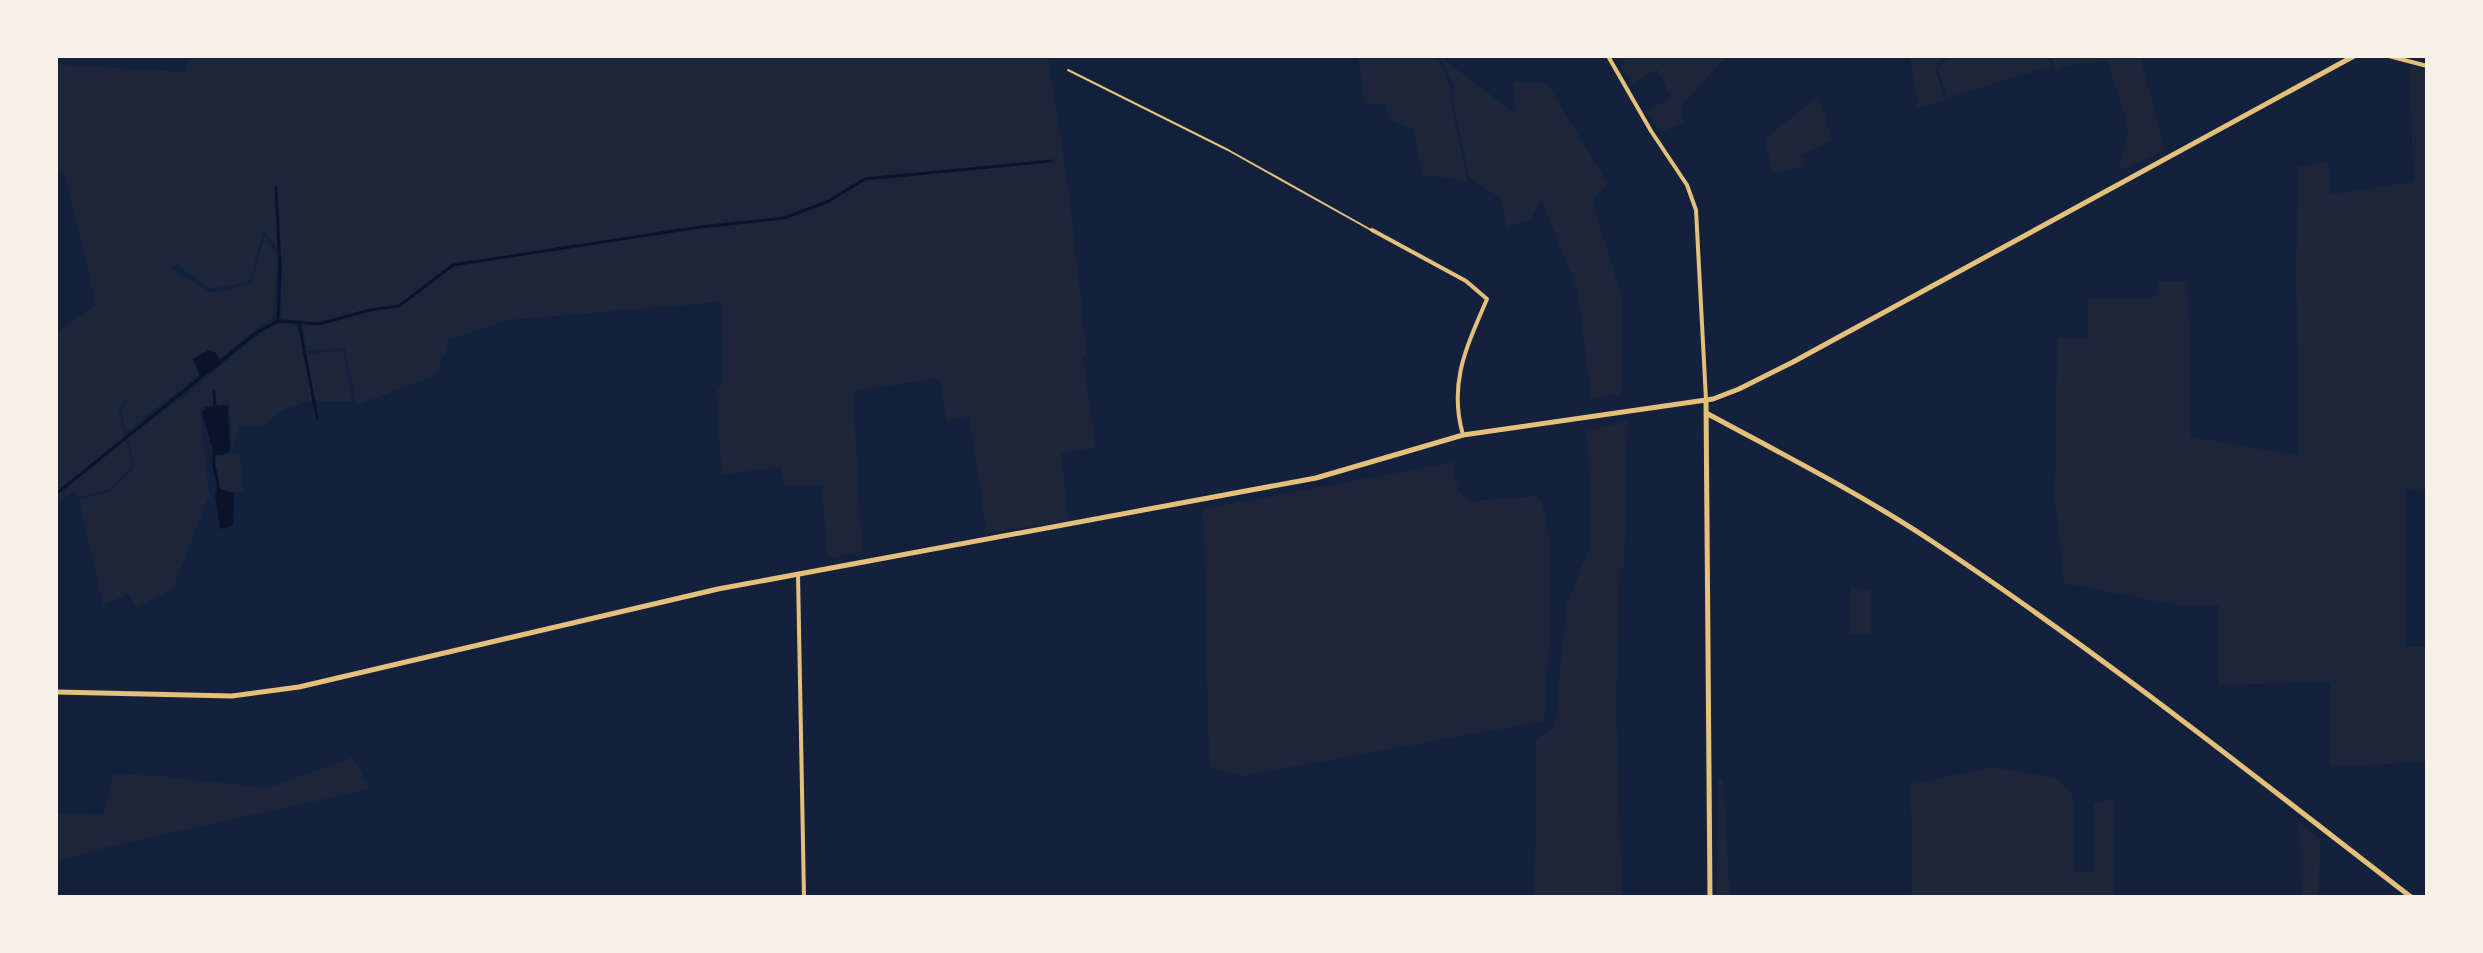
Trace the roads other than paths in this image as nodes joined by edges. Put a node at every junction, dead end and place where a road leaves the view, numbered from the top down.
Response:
1 (1608, 56) edge
2 (2354, 56) edge
3 (2389, 56) edge
4 (2427, 66) edge
5 (1068, 70) dead end
6 (1372, 230) joint
7 (1706, 400) junction
8 (1708, 414) junction
9 (1463, 435) junction
10 (798, 574) junction
11 (56, 692) edge
12 (804, 897) edge
13 (1710, 897) edge
14 (2411, 897) edge

1 - 7 street
2 - 7 street
3 - 4 street
5 - 6 lane
6 - 9 street
7 - 8 street
7 - 9 street
8 - 13 street
8 - 14 street
9 - 10 street
10 - 11 street
10 - 12 street

